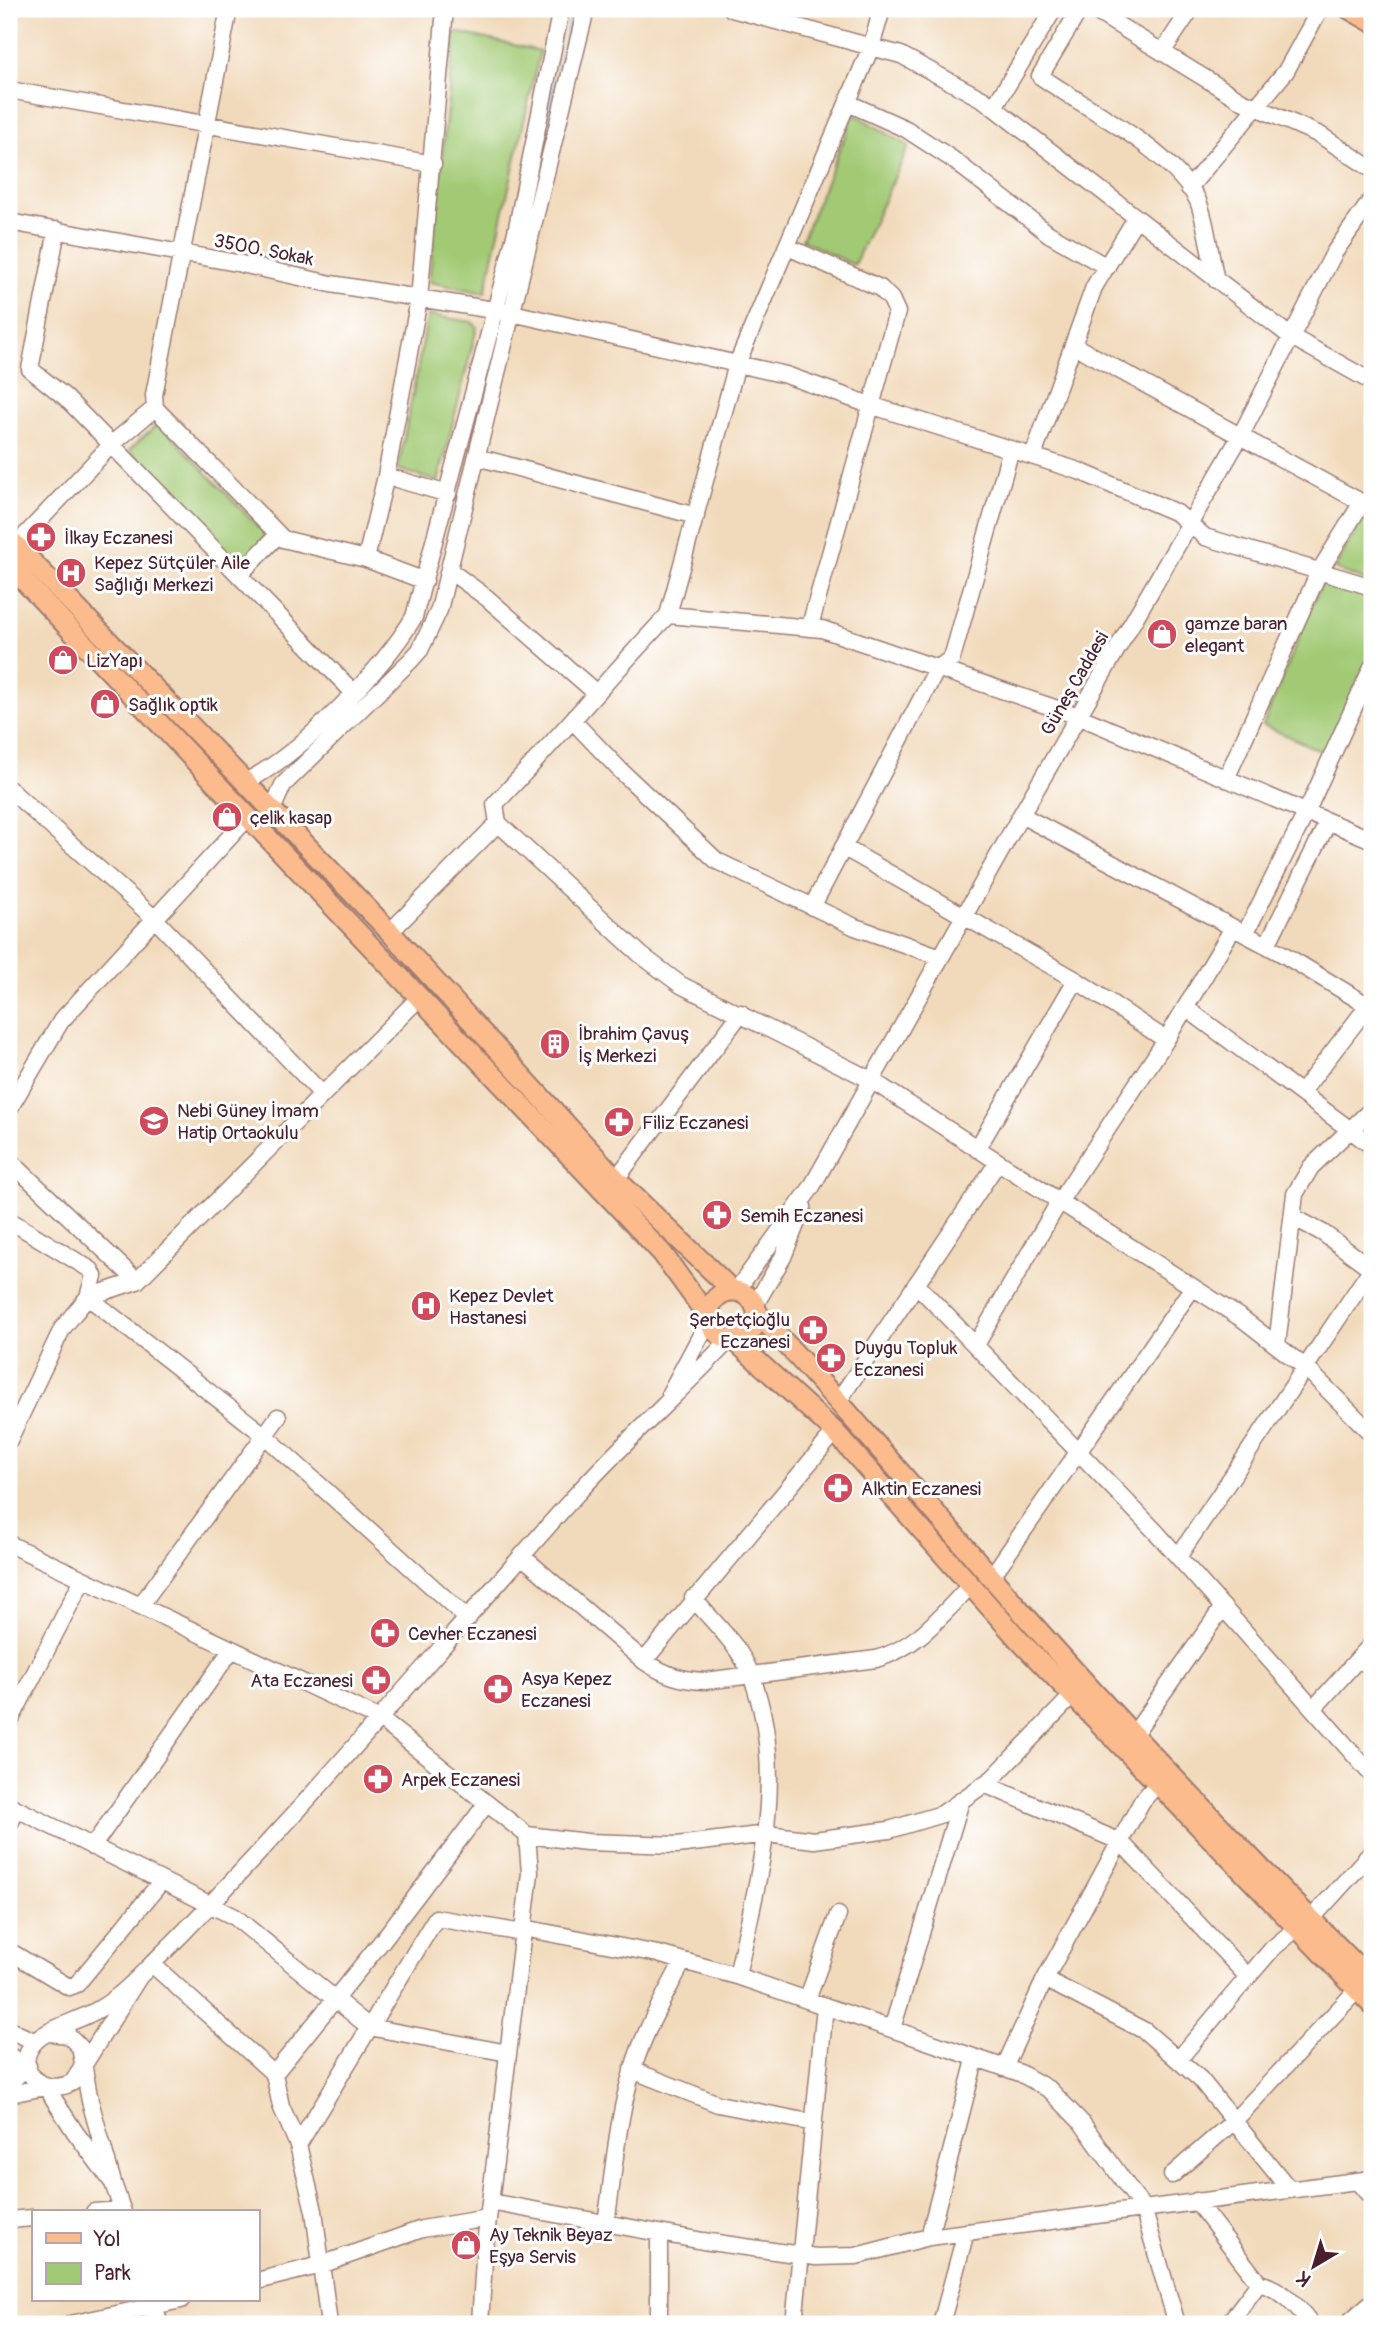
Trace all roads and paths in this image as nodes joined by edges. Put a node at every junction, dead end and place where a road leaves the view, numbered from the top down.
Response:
1 (229, 9) edge
2 (445, 9) edge
3 (561, 9) edge
4 (586, 9) edge
5 (732, 9) edge
6 (882, 9) edge
7 (1054, 9) edge
8 (1080, 9) edge
9 (1092, 9) edge
10 (1191, 9) edge
11 (1320, 9) edge
12 (1349, 9) edge
13 (1372, 22) edge
14 (872, 47) junction
15 (1163, 51) junction
16 (9, 90) edge
17 (848, 103) junction
18 (994, 107) junction
19 (1257, 107) junction
20 (207, 125) junction
21 (433, 164) junction
22 (1372, 169) edge
23 (1189, 188) junction
24 (1372, 199) edge
25 (1136, 218) junction
26 (9, 222) edge
27 (57, 230) junction
28 (788, 247) junction
29 (182, 254) junction
30 (1107, 267) junction
31 (1216, 280) junction
32 (419, 299) junction
33 (496, 311) junction
34 (512, 313) junction
35 (1290, 336) junction
36 (1073, 345) junction
37 (737, 364) junction
38 (1372, 382) edge
39 (870, 405) junction
40 (155, 408) junction
41 (1241, 435) junction
42 (111, 444) junction
43 (1011, 449) junction
44 (1032, 456) junction
45 (477, 457) junction
46 (386, 476) junction
47 (448, 494) junction
48 (1367, 506) edge
49 (696, 516) junction
50 (1190, 524) junction
51 (278, 535) junction
52 (12, 541) edge
53 (366, 559) junction
54 (450, 571) junction
55 (1319, 572) junction
56 (11, 573) edge
57 (239, 575) junction
58 (425, 580) junction
59 (1372, 587) edge
60 (668, 615) junction
61 (810, 626) junction
62 (1372, 667) edge
63 (937, 669) junction
64 (595, 692) junction
65 (354, 693) junction
66 (1078, 716) junction
67 (574, 722) junction
68 (1226, 779) junction
69 (245, 782) junction
70 (10, 793) edge
71 (272, 810) junction
72 (1306, 813) junction
73 (1021, 815) junction
74 (249, 816) junction
75 (1328, 822) junction
76 (498, 823) junction
77 (1372, 840) edge
78 (842, 847) junction
79 (812, 907) junction
80 (964, 915) junction
81 (155, 919) junction
82 (1239, 931) junction
83 (390, 932) junction
84 (1267, 946) junction
85 (941, 957) junction
86 (1076, 980) junction
87 (419, 998) junction
88 (1370, 1007) edge
89 (1186, 1008) junction
90 (741, 1013) junction
91 (1166, 1040) junction
92 (872, 1080) junction
93 (1301, 1093) junction
94 (322, 1094) junction
95 (9, 1109) edge
96 (1372, 1109) edge
97 (1350, 1129) junction
98 (1372, 1146) edge
99 (977, 1149) junction
100 (9, 1160) edge
101 (998, 1162) junction
102 (616, 1179) junction
103 (811, 1188) junction
104 (1059, 1202) junction
105 (1293, 1217) junction
106 (9, 1220) edge
107 (1372, 1269) edge
108 (137, 1281) junction
109 (916, 1284) junction
110 (1193, 1287) junction
111 (735, 1291) junction
112 (88, 1297) junction
113 (756, 1309) junction
114 (709, 1319) junction
115 (732, 1339) junction
116 (976, 1345) junction
117 (1277, 1345) junction
118 (1306, 1368) junction
119 (839, 1400) junction
120 (665, 1401) junction
121 (278, 1417) dead end
122 (835, 1432) junction
123 (1372, 1434) edge
124 (264, 1435) junction
125 (9, 1440) edge
126 (1080, 1451) junction
127 (9, 1544) edge
128 (523, 1557) junction
129 (1178, 1557) junction
130 (992, 1576) junction
131 (83, 1579) junction
132 (971, 1585) junction
133 (693, 1598) junction
134 (140, 1606) junction
135 (1223, 1607) junction
136 (468, 1619) junction
137 (1372, 1644) edge
138 (232, 1649) junction
139 (644, 1661) junction
140 (1365, 1663) edge
141 (751, 1675) junction
142 (1073, 1695) junction
143 (1315, 1707) junction
144 (380, 1719) junction
145 (9, 1723) edge
146 (1134, 1734) junction
147 (1372, 1775) edge
148 (1158, 1783) junction
149 (984, 1784) junction
150 (961, 1801) junction
151 (487, 1804) junction
152 (13, 1807) edge
153 (9, 1825) edge
154 (766, 1834) junction
155 (527, 1835) junction
156 (1121, 1842) junction
157 (92, 1847) junction
158 (1372, 1852) edge
159 (161, 1882) junction
160 (209, 1907) junction
161 (838, 1915) dead end
162 (1304, 1923) junction
163 (523, 1931) junction
164 (9, 1951) edge
165 (683, 1961) junction
166 (152, 1964) junction
167 (737, 1976) junction
168 (139, 1977) junction
169 (1248, 1977) junction
170 (1045, 1979) junction
171 (1365, 1985) edge
172 (334, 1998) junction
173 (807, 2000) junction
174 (825, 2006) junction
175 (1372, 2006) edge
176 (369, 2026) junction
177 (892, 2029) junction
178 (9, 2030) edge
179 (50, 2033) junction
180 (34, 2041) junction
181 (508, 2053) junction
182 (9, 2056) edge
183 (975, 2060) junction
184 (1178, 2060) junction
185 (28, 2066) junction
186 (83, 2066) junction
187 (1004, 2068) junction
188 (632, 2070) junction
189 (274, 2074) junction
190 (9, 2083) edge
191 (46, 2087) junction
192 (9, 2094) edge
193 (1234, 2121) junction
194 (814, 2123) junction
195 (298, 2145) junction
196 (1172, 2175) dead end
197 (1365, 2180) edge
198 (113, 2183) junction
199 (1289, 2189) junction
200 (1372, 2198) edge
201 (1196, 2201) junction
202 (1143, 2208) junction
203 (123, 2210) edge
204 (489, 2210) junction
205 (32, 2218) edge
206 (9, 2220) edge
207 (606, 2223) junction
208 (966, 2232) junction
209 (659, 2233) junction
210 (929, 2237) junction
211 (801, 2255) junction
212 (321, 2265) junction
213 (259, 2280) edge
214 (1259, 2283) junction
215 (1372, 2302) edge
216 (153, 2303) edge
217 (71, 2324) edge
218 (160, 2324) edge
219 (329, 2324) edge
220 (481, 2324) edge
221 (659, 2324) edge
222 (794, 2324) edge
223 (941, 2324) edge
224 (1177, 2324) edge
225 (1228, 2324) edge
226 (1311, 2324) edge
227 (1347, 2324) edge

1 - 20 street
2 - 21 street
3 - 33 street
4 - 34 street
5 - 14 street
6 - 14 street
7 - 18 street
8 - 23 street
9 - 15 street
10 - 15 street
11 - 19 street
12 - 13 main road
14 - 17 street
14 - 18 street
15 - 19 street
16 - 20 street
17 - 28 street
17 - 30 street
18 - 25 street
19 - 22 street
19 - 23 street
20 - 21 street
20 - 29 street
21 - 32 street
23 - 31 street
24 - 35 street, Güneş Caddesi
25 - 30 street
25 - 31 street
26 - 27 street, 3500. Sokak
27 - 29 street, 3500. Sokak
27 - 42 street
28 - 37 street
28 - 39 street
29 - 32 street, 3500. Sokak
29 - 40 street
30 - 36 street
31 - 35 street
32 - 33 street, 3500. Sokak
32 - 46 street
33 - 34 street, 3500. Sokak
33 - 47 street
34 - 37 street, 3500. Sokak
34 - 45 street
35 - 38 street
35 - 41 street, Güneş Caddesi
36 - 41 street
36 - 44 street
37 - 39 street, 3500. Sokak
37 - 49 street
39 - 43 street, 3500. Sokak
39 - 61 street
40 - 42 street
40 - 51 street
41 - 48 street
41 - 50 street, Güneş Caddesi
42 - 52 street
42 - 57 street
43 - 44 street, 3500. Sokak
43 - 63 street
44 - 50 street, 3500. Sokak
45 - 49 street
45 - 54 street
46 - 47 street
46 - 53 street
47 - 58 street
48 - 55 street
49 - 60 street
50 - 55 street, 3500. Sokak
50 - 66 street, Güneş Caddesi
51 - 53 street
51 - 57 street
52 - 69 main road
53 - 58 street
54 - 64 street
54 - 71 street
55 - 59 street, 3500. Sokak
55 - 68 street
56 - 74 main road
57 - 65 street
58 - 65 street
60 - 61 street
60 - 64 street
61 - 63 street
62 - 72 street
63 - 66 street
63 - 78 street
64 - 67 street
65 - 69 street
66 - 68 street
66 - 73 street, Güneş Caddesi
67 - 76 street
67 - 79 street
68 - 72 street
69 - 71 main road
70 - 81 street
71 - 83 main road
72 - 75 street
72 - 82 street
73 - 80 street, Güneş Caddesi
73 - 82 street
74 - 81 street
74 - 87 main road
75 - 77 street
75 - 84 street
76 - 83 street
76 - 90 street
78 - 79 street
78 - 80 street
79 - 85 street
80 - 85 street, Güneş Caddesi
80 - 86 street
81 - 94 street
81 - 95 street
82 - 84 street
82 - 89 street
83 - 102 main road
84 - 88 street
85 - 92 street, Güneş Caddesi
86 - 91 street
86 - 99 street
87 - 94 street
87 - 114 main road
88 - 93 street
89 - 91 street
89 - 93 street
90 - 92 street
90 - 102 street
91 - 104 street
92 - 99 street
92 - 103 street, Güneş Caddesi
93 - 97 street
94 - 108 street
96 - 97 street
97 - 98 street
97 - 105 street
99 - 101 street
100 - 108 street
101 - 104 street
101 - 109 street
102 - 111 main road
103 - 111 street
103 - 113 street
104 - 110 street
104 - 116 street
105 - 107 street
105 - 117 street
106 - 112 street
107 - 118 street
108 - 112 street
109 - 116 street
109 - 119 street
110 - 117 street
110 - 126 street
111 - 113 main road
111 - 114 main road
112 - 124 street
112 - 125 street
113 - 115 main road
113 - 119 main road
114 - 115 main road
114 - 120 street
115 - 120 street
115 - 122 main road
116 - 126 street
117 - 118 street
118 - 123 street
118 - 129 street
119 - 130 main road
120 - 128 street
121 - 124 street
122 - 132 main road
122 - 133 street
124 - 134 street
124 - 136 street
126 - 129 street
126 - 130 street
127 - 131 street
128 - 136 street
128 - 139 street
129 - 135 street
130 - 146 main road
131 - 134 street
131 - 145 street
132 - 141 street
132 - 142 main road
133 - 139 street
133 - 141 street
134 - 138 street
135 - 143 street
135 - 146 street
136 - 144 street
137 - 140 street
138 - 144 street
138 - 157 street
139 - 141 street
140 - 143 street
141 - 154 street
142 - 148 main road
142 - 149 street
143 - 147 street
144 - 151 street
144 - 160 street
146 - 162 main road
148 - 156 street
148 - 162 main road
149 - 150 street
149 - 156 street
150 - 154 street
150 - 177 street
151 - 155 street
151 - 172 street
152 - 153 street
152 - 157 street
154 - 155 street
154 - 167 street
155 - 163 street
156 - 169 street
156 - 170 street
157 - 159 street
158 - 162 street
159 - 160 street
159 - 164 street
160 - 166 street
160 - 172 street
161 - 173 street
162 - 169 street
162 - 171 main road
163 - 165 street
163 - 176 street
163 - 181 street
165 - 167 street
165 - 188 street
166 - 168 street
166 - 189 street
167 - 173 street
168 - 179 street
168 - 186 street
169 - 184 street
170 - 184 street
170 - 187 street
171 - 175 main road
171 - 193 street
172 - 176 street
172 - 189 street
173 - 174 street
174 - 177 street
174 - 194 street
176 - 181 street
176 - 195 street
177 - 183 street
178 - 180 street
179 - 180 street
179 - 186 street
180 - 185 street
181 - 204 street
182 - 185 street
183 - 187 street
183 - 210 street
184 - 193 street
185 - 190 street
185 - 191 street
186 - 191 street
186 - 198 street
187 - 202 street
188 - 194 street
188 - 207 street
189 - 195 street
191 - 192 street
191 - 198 street
193 - 196 street
193 - 199 street
194 - 211 street
195 - 212 street
197 - 199 street
197 - 200 street
198 - 203 street
199 - 201 street
201 - 202 street
201 - 214 street
202 - 208 street
202 - 224 street
204 - 207 street
204 - 212 street
204 - 220 street
205 - 206 street
207 - 209 street
208 - 210 street
208 - 223 street
209 - 211 street
209 - 221 street
210 - 211 street
211 - 222 street
212 - 213 street
212 - 219 street
214 - 225 street
214 - 226 street
215 - 227 street
216 - 217 street
216 - 218 street

